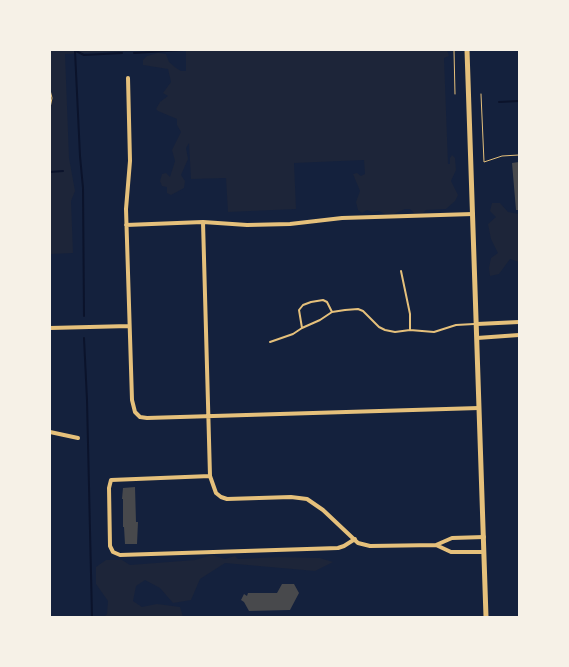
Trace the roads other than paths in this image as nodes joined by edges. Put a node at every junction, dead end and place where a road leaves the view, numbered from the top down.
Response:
1 (467, 50) edge
2 (128, 78) dead end
3 (473, 214) junction
4 (203, 222) junction
5 (126, 224) junction
6 (401, 271) dead end
7 (332, 312) junction
8 (519, 322) edge
9 (477, 324) junction
10 (129, 326) junction
11 (50, 328) edge
12 (302, 328) junction
13 (410, 330) junction
14 (519, 335) edge
15 (477, 338) junction
16 (270, 342) dead end
17 (479, 408) junction
18 (209, 416) junction
19 (50, 432) edge
20 (78, 438) dead end
21 (210, 476) junction
22 (484, 537) junction
23 (355, 539) junction
24 (436, 545) junction
25 (484, 552) junction
26 (486, 617) edge

1 - 3 main road
2 - 5 street
3 - 4 street
3 - 9 main road
4 - 5 street
4 - 18 street
5 - 10 street
6 - 13 lane
7 - 12 lane
7 - 12 lane
7 - 13 lane
8 - 9 street
9 - 13 lane
9 - 15 main road
10 - 11 street
10 - 18 street
12 - 16 lane
14 - 15 street
15 - 17 main road
17 - 18 street
17 - 22 main road
18 - 21 street
19 - 20 street
21 - 23 street
21 - 23 street
22 - 24 street
22 - 25 main road
23 - 24 street
24 - 25 street
25 - 26 main road

